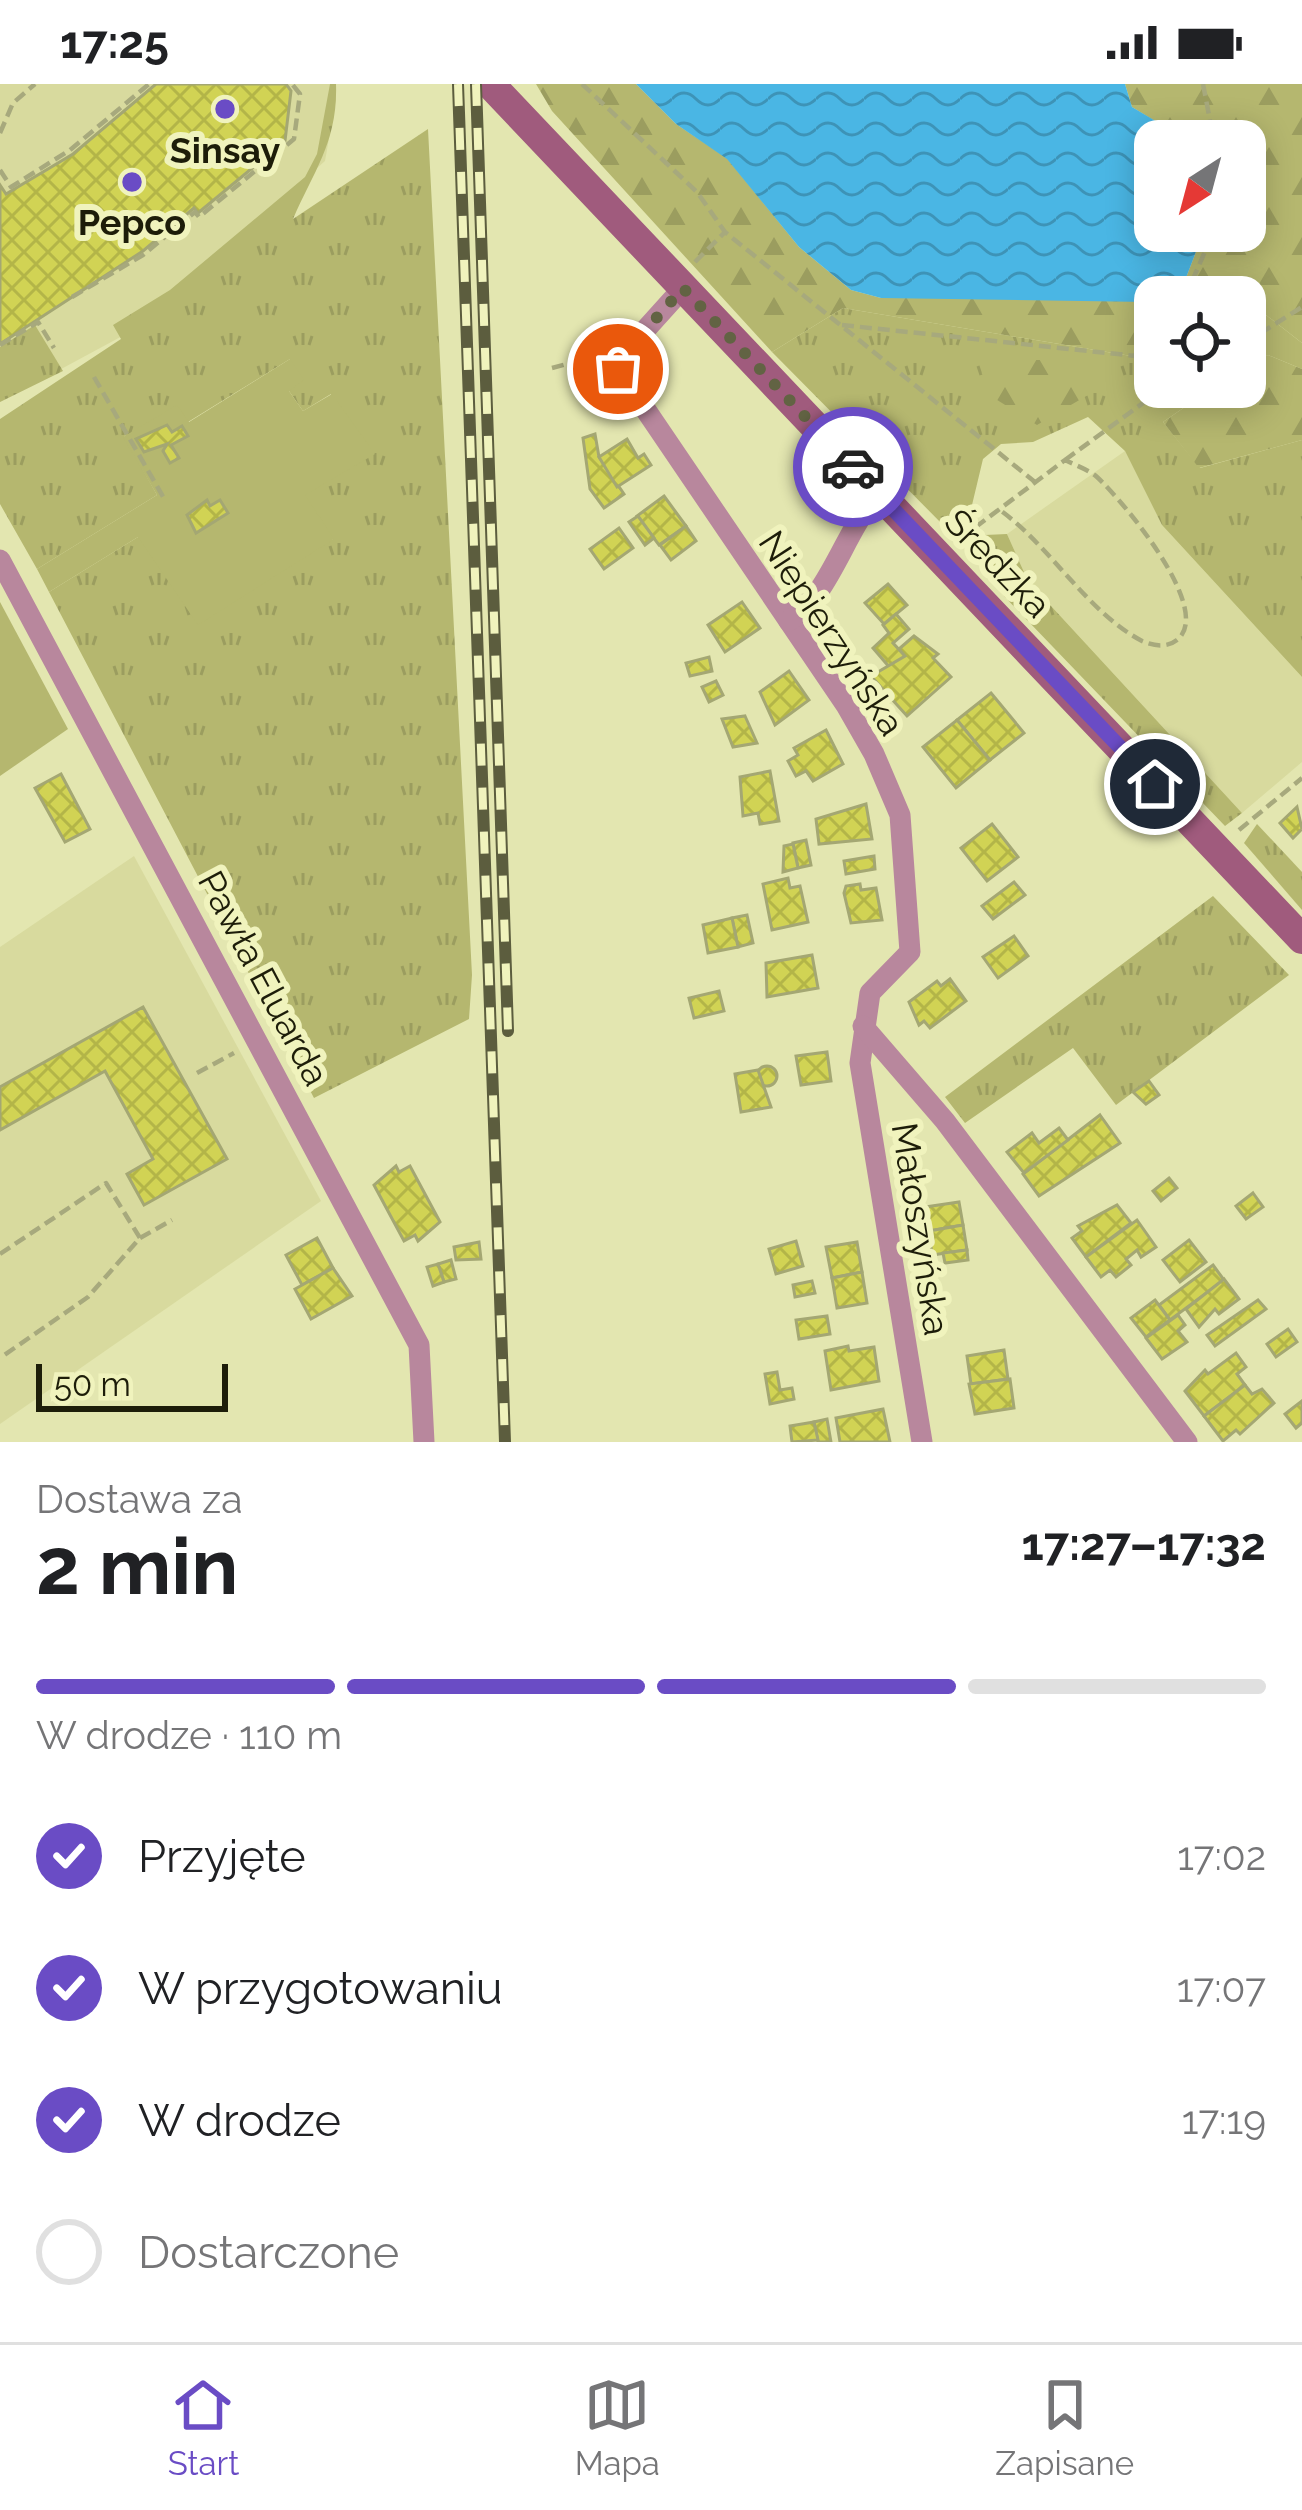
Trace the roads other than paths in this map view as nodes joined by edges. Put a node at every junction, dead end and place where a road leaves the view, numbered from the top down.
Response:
1 (490, 84) edge
2 (680, 285) junction
3 (878, 494) junction
4 (0, 560) edge
5 (789, 620) junction
6 (1302, 939) edge
7 (863, 1026) junction
8 (424, 1442) edge
9 (922, 1442) edge
10 (1187, 1442) edge

1 - 2 main road, Średzka
2 - 3 main road, Średzka
2 - 5 street, Niepierzyńska
3 - 5 street
3 - 6 main road, Średzka
4 - 8 street, Pawła Eluarda
5 - 7 street, Niepierzyńska
7 - 9 street, Małoszyńska
7 - 10 street

